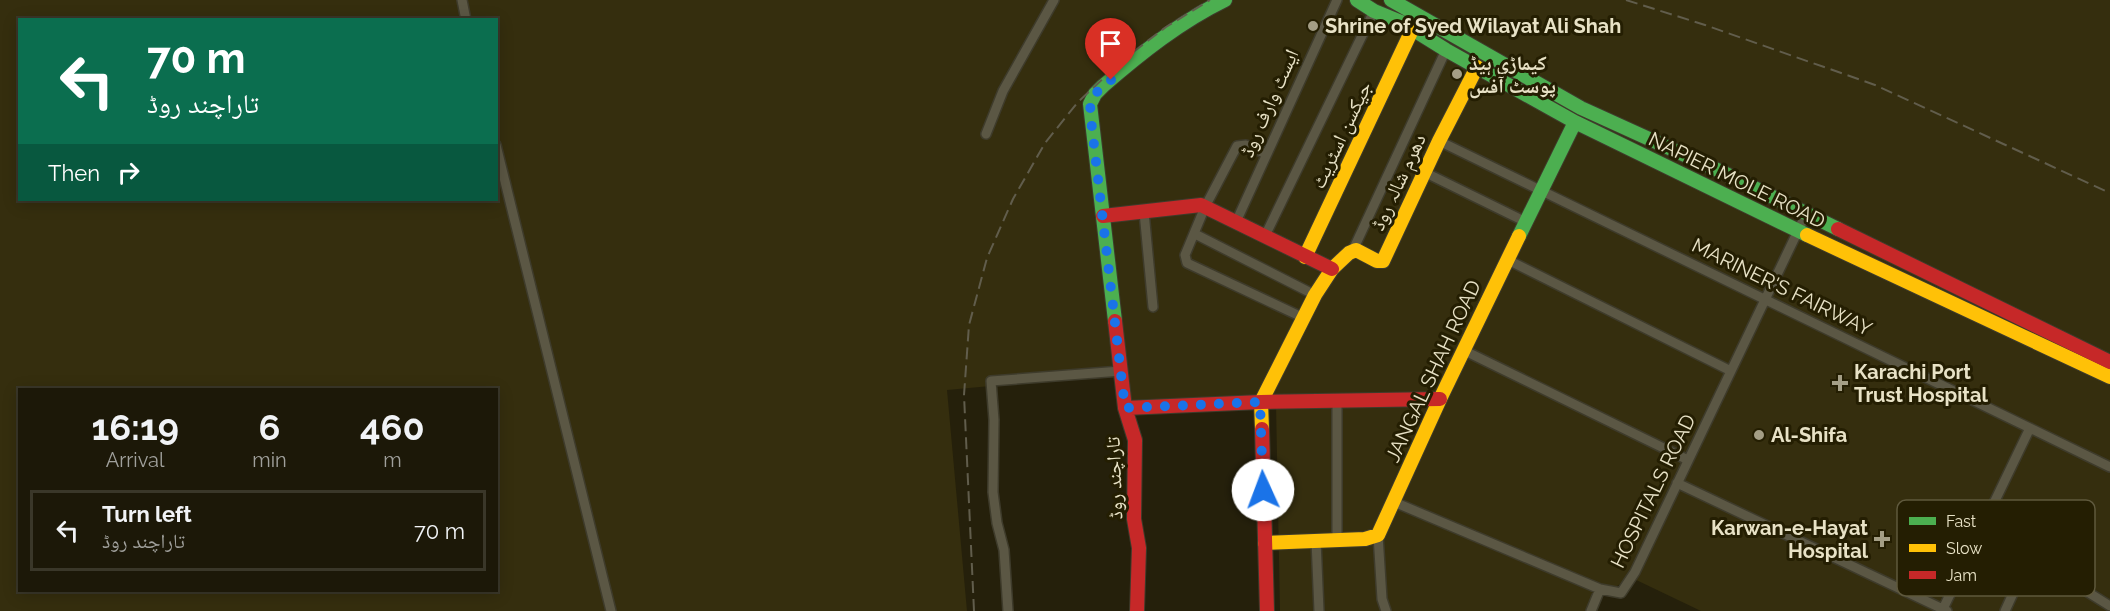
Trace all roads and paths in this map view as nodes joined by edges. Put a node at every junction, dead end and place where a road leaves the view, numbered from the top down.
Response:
1 (462, 0) edge
2 (1054, 0) edge
3 (1225, 0) edge
4 (1336, 0) edge
5 (1357, 0) edge
6 (1391, 0) edge
7 (1374, 11) junction
8 (466, 18) edge
9 (1412, 30) junction
10 (1446, 50) junction
11 (1477, 67) junction
12 (1575, 122) junction
13 (986, 134) dead end
14 (1439, 141) junction
15 (498, 154) edge
16 (1266, 154) junction
17 (1424, 172) junction
18 (1542, 190) junction
19 (1205, 207) junction
20 (1144, 212) junction
21 (1806, 214) junction
22 (1103, 216) junction
23 (1236, 222) junction
24 (1526, 222) junction
25 (1798, 231) junction
26 (1195, 234) junction
27 (1265, 236) junction
28 (1353, 250) junction
29 (1305, 257) junction
30 (1508, 260) junction
31 (1332, 269) junction
32 (1315, 295) junction
33 (1766, 299) junction
34 (1153, 307) dead end
35 (1304, 318) junction
36 (1463, 350) junction
37 (2110, 362) edge
38 (1121, 371) junction
39 (1731, 371) junction
40 (2110, 377) edge
41 (1440, 399) junction
42 (1337, 400) junction
43 (1260, 402) junction
44 (1125, 408) junction
45 (2030, 428) junction
46 (1688, 460) junction
47 (2110, 467) edge
48 (1677, 483) junction
49 (1995, 500) edge
50 (1394, 502) junction
51 (1377, 535) junction
52 (1337, 539) junction
53 (1316, 540) junction
54 (1265, 543) junction
55 (1897, 588) edge
56 (1600, 589) junction
57 (1915, 596) edge
58 (1950, 596) edge
59 (2012, 596) edge
60 (2094, 596) edge
61 (2110, 606) edge
62 (1944, 610) edge
63 (611, 611) edge
64 (1008, 611) edge
65 (1137, 611) edge
66 (1267, 611) edge
67 (1319, 611) edge
68 (1386, 611) edge
69 (1591, 611) edge
70 (2005, 611) edge

1 - 8 street
2 - 13 street
3 - 22 street
4 - 16 street, ایسٹ وارف روڈ
5 - 7 street, NAPIER MOLE ROAD
6 - 21 street, NAPIER MOLE ROAD
7 - 9 street, NAPIER MOLE ROAD
7 - 27 street
9 - 10 street, NAPIER MOLE ROAD
9 - 29 street, جیکسن اسٹریٹ
10 - 11 street, NAPIER MOLE ROAD
10 - 28 street
11 - 12 street, NAPIER MOLE ROAD
11 - 14 street, دھرم شالہ روڈ
12 - 18 street, JANGAL SHAH ROAD
12 - 25 street, NAPIER MOLE ROAD
14 - 17 street, دھرم شالہ روڈ
14 - 18 street, MARINER'S FAIRWAY
15 - 63 street
16 - 19 street
16 - 23 street, ایسٹ وارف روڈ
17 - 24 street
17 - 28 street, دھرم شالہ روڈ
18 - 24 street, JANGAL SHAH ROAD
18 - 33 street, MARINER'S FAIRWAY
19 - 20 street
19 - 23 street
19 - 26 street
20 - 22 street
20 - 34 street
21 - 25 street, HOSPITALS ROAD
21 - 37 street, NAPIER MOLE ROAD
22 - 38 street
23 - 27 street
24 - 30 street, JANGAL SHAH ROAD
25 - 33 street, HOSPITALS ROAD
25 - 40 street, NAPIER MOLE ROAD
26 - 32 street
26 - 35 street
27 - 29 street
28 - 31 street, دھرم شالہ روڈ
29 - 31 street
30 - 36 street, JANGAL SHAH ROAD
30 - 39 street
31 - 32 street, دھرم شالہ روڈ
32 - 35 street, دھرم شالہ روڈ
33 - 39 street, HOSPITALS ROAD
33 - 45 street, MARINER'S FAIRWAY
35 - 43 street, دھرم شالہ روڈ
36 - 41 street, JANGAL SHAH ROAD
36 - 46 street
38 - 44 street
38 - 64 street
39 - 46 street, HOSPITALS ROAD
41 - 42 street, تاراچند روڈ
41 - 50 street, JANGAL SHAH ROAD
42 - 43 street, تاراچند روڈ
42 - 52 street
43 - 44 street, تاراچند روڈ
43 - 54 street
44 - 65 street, تاراچند روڈ
45 - 47 street, MARINER'S FAIRWAY
45 - 49 street
46 - 48 street, HOSPITALS ROAD
48 - 55 street
48 - 56 street, HOSPITALS ROAD
50 - 51 street, JANGAL SHAH ROAD
50 - 56 street, HOSPITALS ROAD
51 - 52 street
51 - 68 street
52 - 53 street
53 - 54 street
53 - 67 street
54 - 66 street
56 - 69 street
57 - 62 street
58 - 62 street
59 - 70 street
60 - 61 street

